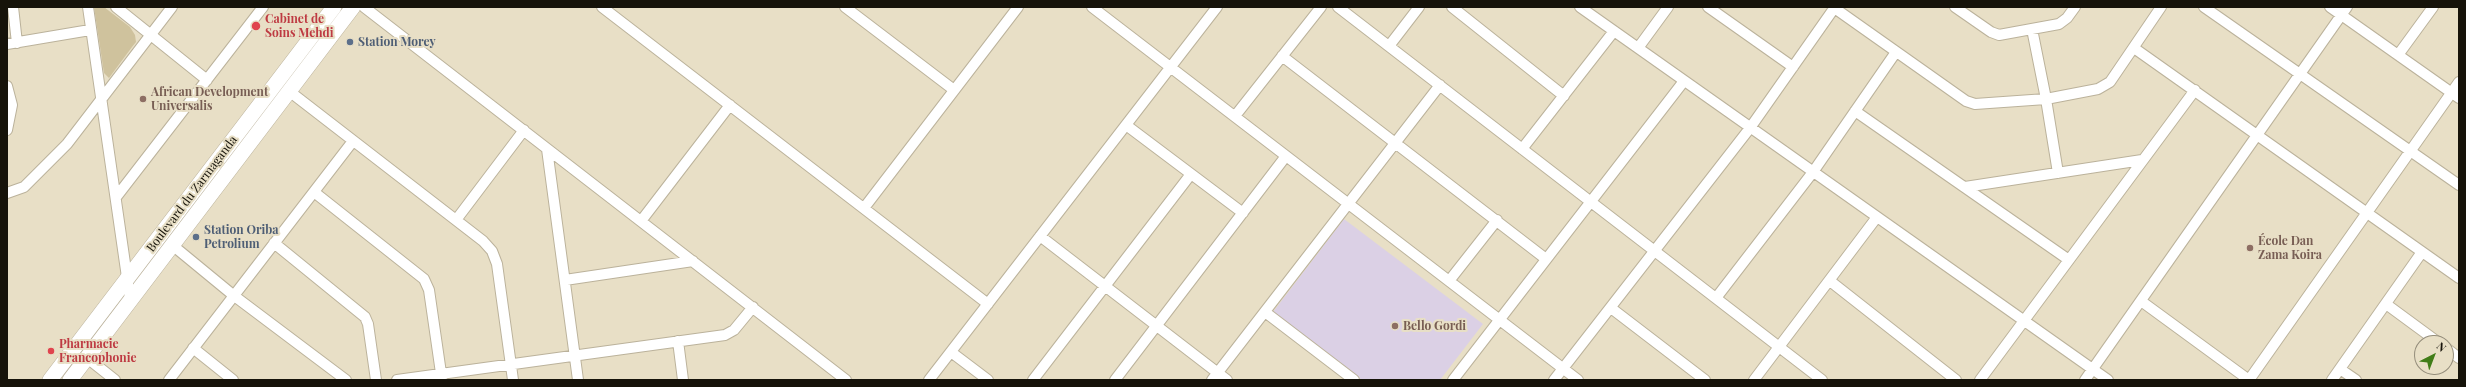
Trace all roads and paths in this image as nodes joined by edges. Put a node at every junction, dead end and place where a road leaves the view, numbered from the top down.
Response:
1 (13, 7) edge
2 (88, 7) edge
3 (116, 7) edge
4 (172, 7) edge
5 (263, 7) edge
6 (334, 7) edge
7 (353, 7) edge
8 (364, 7) edge
9 (602, 7) edge
10 (846, 7) edge
11 (1018, 7) edge
12 (1092, 7) edge
13 (1217, 7) edge
14 (1321, 7) edge
15 (1338, 7) edge
16 (1419, 7) edge
17 (1452, 7) edge
18 (1580, 7) edge
19 (1668, 7) edge
20 (1708, 7) edge
21 (1834, 7) edge
22 (1955, 7) edge
23 (2075, 7) edge
24 (2161, 7) edge
25 (2204, 7) edge
26 (2330, 7) edge
27 (2433, 7) edge
28 (2345, 11) edge
29 (2032, 29) junction
30 (90, 30) junction
31 (1614, 32) junction
32 (151, 35) junction
33 (12, 43) edge
34 (1389, 46) junction
35 (1638, 48) junction
36 (2134, 48) junction
37 (1896, 52) junction
38 (2398, 55) junction
39 (1282, 56) junction
40 (1171, 67) junction
41 (1793, 67) junction
42 (2300, 74) junction
43 (207, 80) junction
44 (1684, 81) junction
45 (2459, 82) edge
46 (1440, 85) junction
47 (7, 86) edge
48 (954, 90) junction
49 (2195, 90) junction
50 (289, 91) junction
51 (1564, 96) junction
52 (2455, 96) edge
53 (2046, 99) junction
54 (100, 101) junction
55 (730, 105) junction
56 (1855, 111) junction
57 (1235, 116) junction
58 (1126, 125) junction
59 (1750, 128) junction
60 (7, 130) edge
61 (524, 130) junction
62 (2258, 135) junction
63 (353, 141) junction
64 (1395, 143) junction
65 (548, 149) junction
66 (1522, 149) junction
67 (2410, 151) junction
68 (1286, 156) junction
69 (2142, 160) junction
70 (1813, 172) junction
71 (2058, 173) junction
72 (1191, 174) junction
73 (2459, 185) edge
74 (1965, 187) junction
75 (314, 192) junction
76 (7, 193) edge
77 (116, 196) junction
78 (1591, 202) junction
79 (1349, 204) junction
80 (864, 208) junction
81 (1243, 213) junction
82 (2367, 213) junction
83 (1877, 217) junction
84 (456, 220) junction
85 (1497, 220) junction
86 (641, 221) junction
87 (1040, 236) junction
88 (274, 243) junction
89 (171, 244) junction
90 (1656, 252) junction
91 (2422, 252) junction
92 (1546, 259) junction
93 (2069, 260) junction
94 (693, 261) junction
95 (2459, 278) edge
96 (127, 280) junction
97 (565, 280) junction
98 (1449, 281) junction
99 (1830, 281) junction
100 (1105, 286) junction
101 (233, 295) junction
102 (130, 298) junction
103 (1716, 298) junction
104 (2141, 301) junction
105 (988, 304) junction
106 (2386, 304) junction
107 (752, 307) junction
108 (1611, 308) junction
109 (1265, 312) junction
110 (1499, 320) junction
111 (2025, 322) junction
112 (1156, 325) junction
113 (2428, 335) edge
114 (678, 341) junction
115 (1779, 347) junction
116 (193, 348) junction
117 (951, 352) junction
118 (576, 356) junction
119 (86, 357) junction
120 (511, 364) junction
121 (1563, 369) junction
122 (2340, 369) junction
123 (2093, 370) junction
124 (441, 376) edge
125 (1215, 376) edge
126 (842, 379) edge
127 (50, 380) edge
128 (70, 380) edge
129 (115, 380) edge
130 (169, 380) edge
131 (233, 380) edge
132 (346, 380) edge
133 (376, 380) edge
134 (397, 380) edge
135 (513, 380) edge
136 (578, 380) edge
137 (683, 380) edge
138 (929, 380) edge
139 (988, 380) edge
140 (1033, 380) edge
141 (1115, 380) edge
142 (1227, 380) edge
143 (1354, 380) edge
144 (1453, 380) edge
145 (1554, 380) edge
146 (1578, 380) edge
147 (1705, 380) edge
148 (1754, 380) edge
149 (1822, 380) edge
150 (1956, 380) edge
151 (1980, 380) edge
152 (2085, 380) edge
153 (2108, 380) edge
154 (2249, 380) edge
155 (2332, 380) edge
156 (2356, 380) edge

1 - 33 street
2 - 30 street
3 - 32 street
4 - 32 street
5 - 43 street
6 - 96 main road, Boulevard du Zarmaganda
7 - 50 main road, Boulevard du Zarmaganda
8 - 61 street
9 - 55 street
10 - 48 street
11 - 48 street
12 - 40 street
13 - 40 street
14 - 39 street
15 - 34 street
16 - 34 street
17 - 51 street
18 - 31 street
19 - 35 street
20 - 41 street
21 - 37 street
21 - 41 street
22 - 29 street
23 - 29 street
24 - 36 street
25 - 42 street
26 - 28 street
27 - 38 street
28 - 38 street
28 - 42 street
29 - 53 street
30 - 33 street
30 - 54 street
31 - 35 street
31 - 51 street
32 - 43 street
32 - 54 street
34 - 46 street
35 - 44 street
36 - 49 street
36 - 53 street
37 - 53 street
37 - 56 street
38 - 52 street
39 - 57 street
39 - 64 street
40 - 57 street
40 - 58 street
41 - 59 street
42 - 62 street
42 - 67 street
43 - 77 street
44 - 59 street
44 - 78 street
45 - 52 street
46 - 64 street
46 - 66 street
47 - 60 street
48 - 80 street
49 - 62 street
49 - 69 street
50 - 63 street
50 - 89 main road, Boulevard du Zarmaganda
51 - 66 street
52 - 67 street
53 - 71 street
54 - 76 street
54 - 77 street
55 - 80 street
55 - 86 street
56 - 70 street
56 - 74 street
57 - 68 street
58 - 72 street
58 - 87 street
59 - 70 street
59 - 90 street
61 - 65 street
61 - 84 street
62 - 82 street
62 - 104 street
63 - 75 street
63 - 84 street
64 - 79 street
64 - 85 street
65 - 86 street
65 - 97 street
66 - 78 street
67 - 73 street
67 - 82 street
68 - 79 street
68 - 81 street
69 - 71 street
69 - 93 street
70 - 83 street
70 - 103 street
71 - 74 street
72 - 81 street
72 - 100 street
74 - 93 street
75 - 88 street
75 - 124 street
77 - 96 street
78 - 90 street
78 - 92 street
79 - 98 street
79 - 109 street
80 - 105 street
81 - 112 street
82 - 91 street
82 - 154 street
83 - 99 street
83 - 111 street
84 - 120 street
85 - 92 street
85 - 98 street
86 - 94 street
87 - 100 street
87 - 105 street
88 - 101 street
88 - 133 street
89 - 101 street
89 - 102 main road, Boulevard du Zarmaganda
90 - 103 street
90 - 108 street
91 - 95 street
91 - 106 street
92 - 110 street
93 - 111 street
94 - 97 street
94 - 107 street
96 - 102 street
96 - 127 main road, Boulevard du Zarmaganda
97 - 118 street
98 - 110 street
99 - 115 street
99 - 150 street
100 - 112 street
100 - 140 street
101 - 116 street
101 - 132 street
102 - 119 main road, Boulevard du Zarmaganda
103 - 115 street
104 - 123 street
104 - 154 street
105 - 117 street
106 - 113 street
106 - 122 street
107 - 114 street
107 - 126 street
108 - 121 street
108 - 147 street
109 - 125 street
109 - 143 street
110 - 121 street
110 - 144 street
111 - 123 street
111 - 151 street
112 - 125 street
112 - 141 street
114 - 118 street
114 - 137 street
115 - 148 street
115 - 149 street
116 - 130 street
116 - 131 street
117 - 138 street
117 - 139 street
118 - 120 street
118 - 136 street
119 - 128 main road, Boulevard du Zarmaganda
119 - 129 street
120 - 124 street
120 - 135 street
121 - 145 street
121 - 146 street
122 - 155 street
122 - 156 street
123 - 152 street
123 - 153 street
124 - 134 street
125 - 142 street

